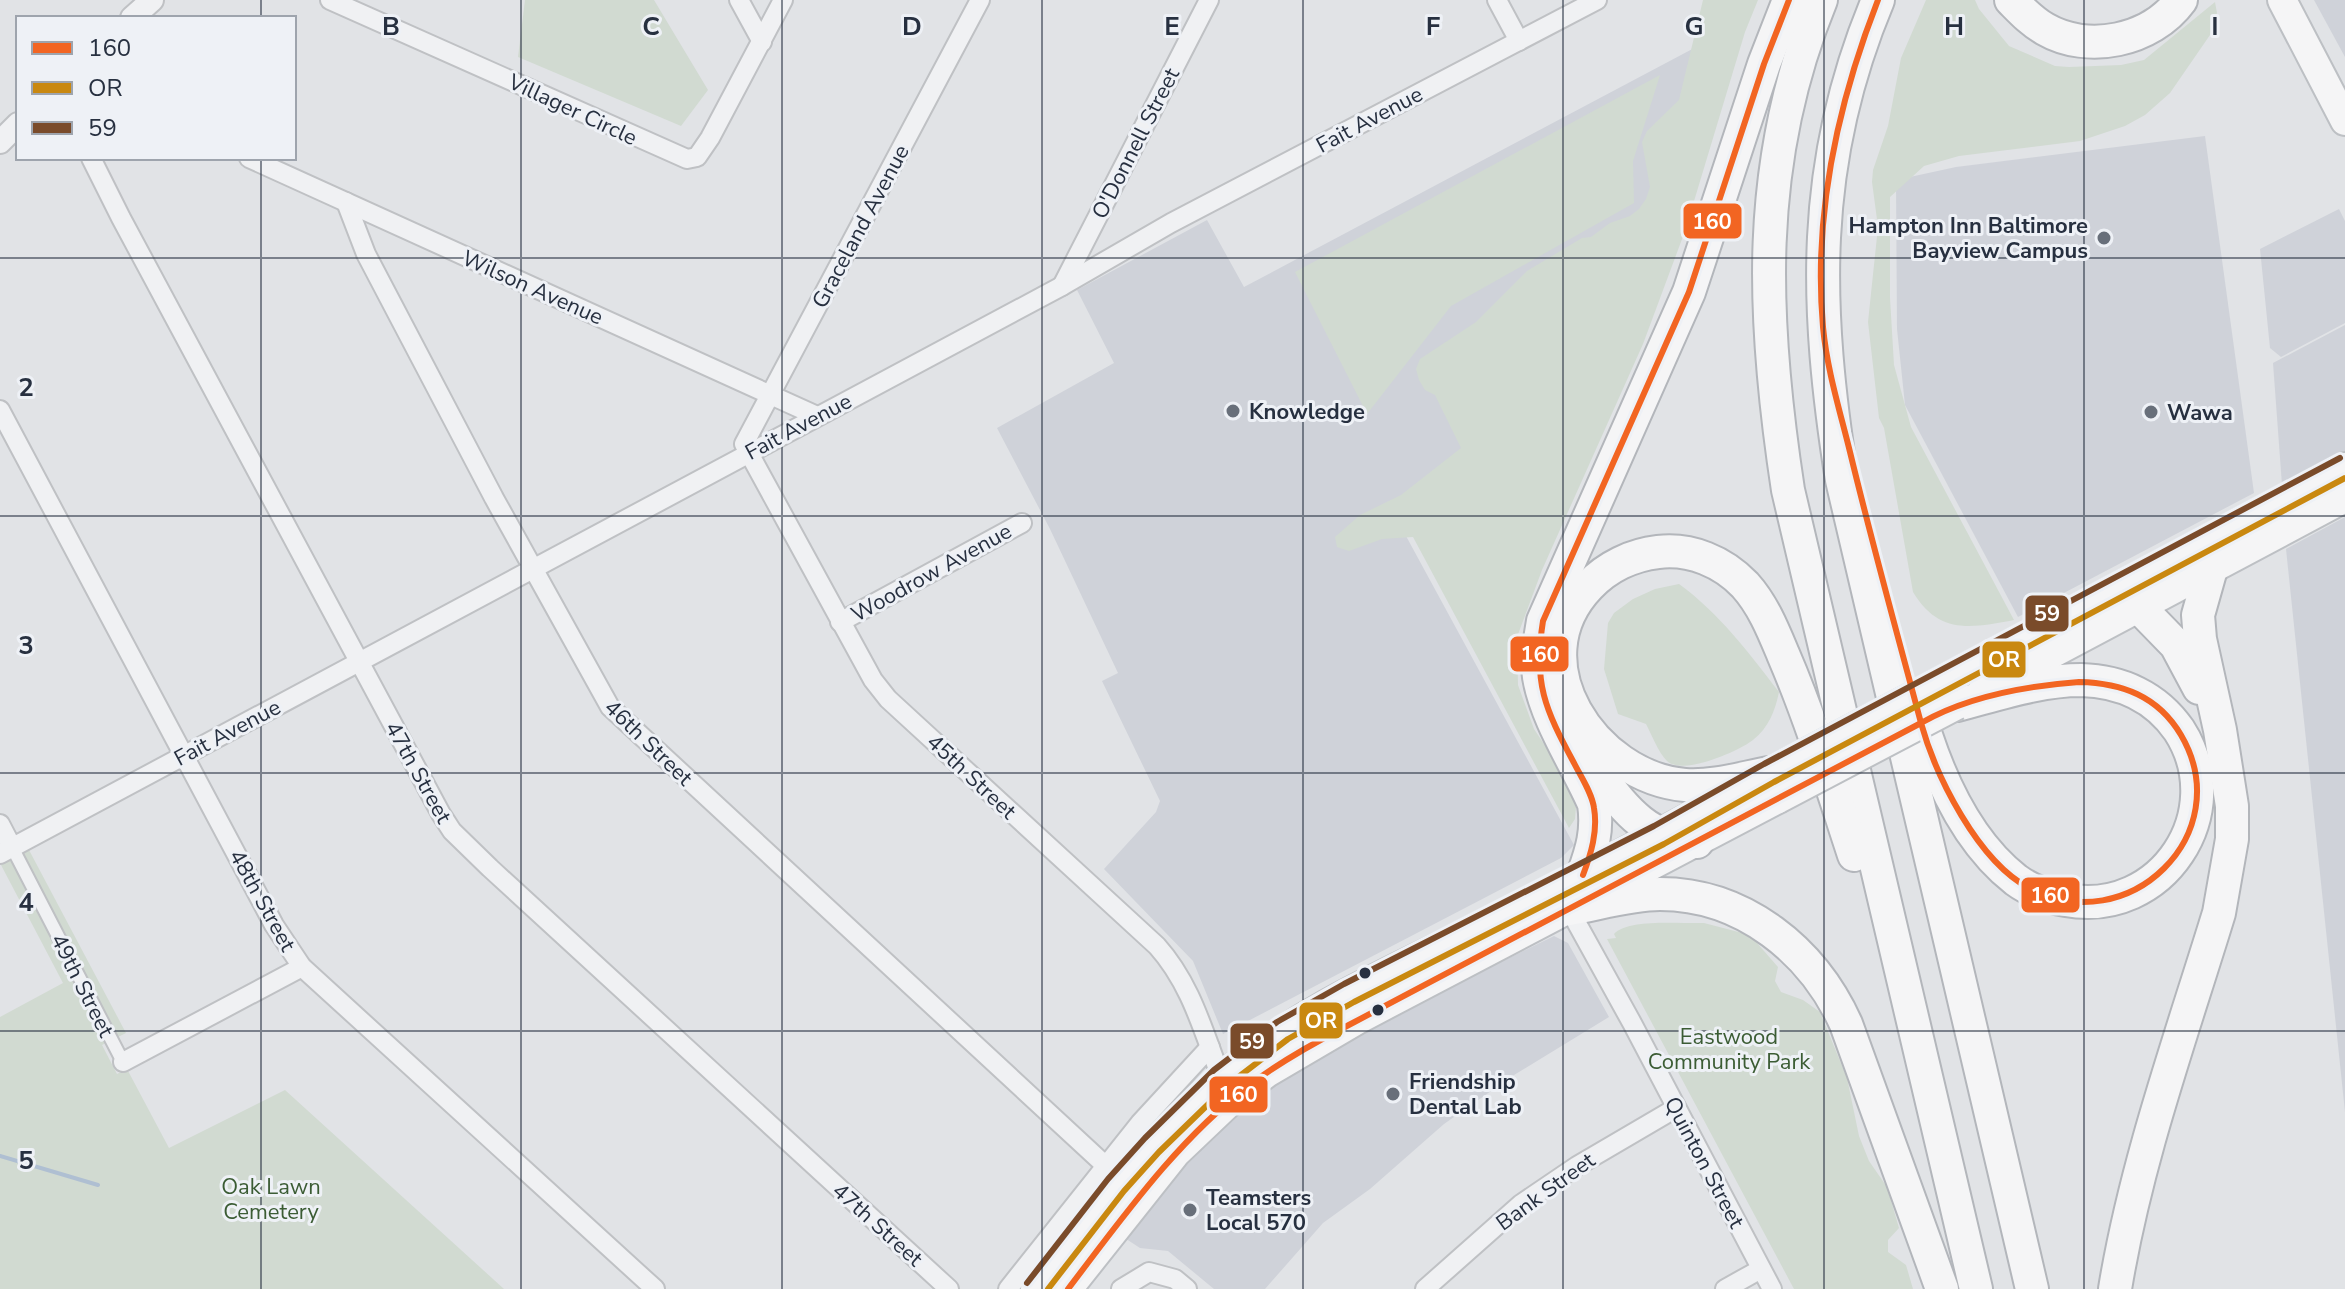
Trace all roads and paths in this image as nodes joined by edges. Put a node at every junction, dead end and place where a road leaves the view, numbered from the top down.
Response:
1 (152, 0) edge
2 (330, 0) edge
3 (739, 0) edge
4 (783, 0) edge
5 (980, 0) edge
6 (1223, 0) edge
7 (1497, 0) edge
8 (1597, 0) edge
9 (1789, 0) edge
10 (1821, 0) edge
11 (1878, 0) edge
12 (2011, 0) edge
13 (2181, 0) edge
14 (2282, 0) edge
15 (350, 4) edge
16 (1206, 5) edge
17 (134, 16) edge
18 (1519, 41) junction
19 (762, 42) junction
20 (2345, 121) edge
21 (16, 126) edge
22 (0, 142) edge
23 (92, 160) edge
24 (253, 160) edge
25 (346, 202) junction
26 (1062, 286) junction
27 (1823, 327) junction
28 (770, 395) junction
29 (0, 410) edge
30 (817, 416) junction
31 (748, 452) junction
32 (2345, 467) edge
33 (2345, 498) edge
34 (1022, 523) dead end
35 (532, 567) junction
36 (2211, 569) junction
37 (2132, 595) junction
38 (840, 622) junction
39 (360, 661) junction
40 (1953, 691) junction
41 (1554, 718) junction
42 (2220, 730) junction
43 (185, 754) junction
44 (1774, 786) junction
45 (0, 824) edge
46 (1659, 835) junction
47 (1697, 842) junction
48 (6, 850) edge
49 (1583, 875) junction
50 (1569, 909) junction
51 (302, 967) junction
52 (1310, 1016) junction
53 (1210, 1047) junction
54 (1918, 1048) junction
55 (123, 1062) joint
56 (1221, 1077) junction
57 (1251, 1084) junction
58 (1676, 1108) junction
59 (1106, 1166) junction
60 (1146, 1189) junction
61 (1761, 1269) junction
62 (655, 1289) edge
63 (949, 1289) edge
64 (1008, 1289) edge
65 (1035, 1289) edge
66 (1068, 1289) edge
67 (1121, 1289) edge
68 (1187, 1289) edge
69 (1425, 1289) edge
70 (1725, 1289) edge
71 (1772, 1289) edge
72 (1942, 1289) edge
73 (1976, 1289) edge
74 (2032, 1289) edge
75 (2115, 1289) edge

1 - 17 street
2 - 15 street, Villager Circle
3 - 19 street
4 - 19 street, Villager Circle
5 - 28 street, Graceland Avenue
6 - 16 street
7 - 18 street
8 - 18 street, Fait Avenue
9 - 41 highway
10 - 54 highway
11 - 27 highway
12 - 13 highway
14 - 20 main road
15 - 19 street, Villager Circle
16 - 26 street, O'Donnell Street
18 - 26 street, Fait Avenue
21 - 22 street
23 - 39 street, 47th Street
24 - 25 street, Wilson Avenue
25 - 28 street, Wilson Avenue
25 - 35 street, 46th Street
26 - 30 street, Fait Avenue
27 - 40 highway
27 - 74 highway
28 - 30 street, Wilson Avenue
28 - 31 street, Graceland Avenue
29 - 43 street, 48th Street
30 - 31 street, Fait Avenue
31 - 35 street, Fait Avenue
31 - 38 street, 45th Street
32 - 37 main road
33 - 36 main road
34 - 38 street, Woodrow Avenue
35 - 39 street, Fait Avenue
35 - 59 street, 46th Street
36 - 37 main road
36 - 42 highway
37 - 40 main road
37 - 42 highway
38 - 53 street, 45th Street
39 - 43 street, Fait Avenue
39 - 63 street, 47th Street
40 - 44 main road, bridge
41 - 46 highway
41 - 49 highway
42 - 75 highway
43 - 48 street, Fait Avenue
43 - 51 street, 48th Street
44 - 46 main road
44 - 47 main road
44 - 54 highway
45 - 48 street, 49th Street
46 - 47 highway
46 - 49 main road
47 - 50 main road
48 - 55 street, 49th Street
49 - 52 main road
50 - 57 main road
50 - 58 street, Quinton Street
50 - 72 highway
51 - 55 street
51 - 62 street, 48th Street
52 - 56 main road
52 - 57 main road
53 - 56 street, 45th Street
53 - 59 street
54 - 73 highway
56 - 60 main road
56 - 65 main road
57 - 60 main road
58 - 61 street, Quinton Street
58 - 69 street, Bank Street
59 - 64 street
60 - 66 main road
61 - 70 street
61 - 71 street, Quinton Street
67 - 68 street

